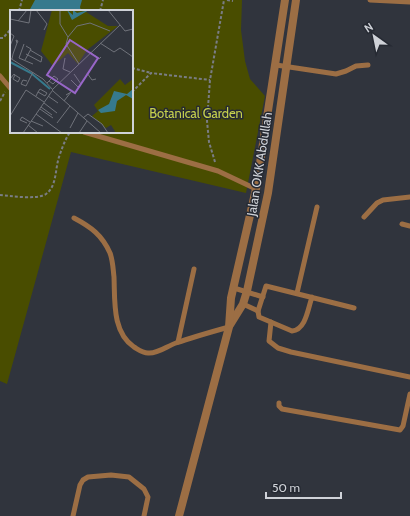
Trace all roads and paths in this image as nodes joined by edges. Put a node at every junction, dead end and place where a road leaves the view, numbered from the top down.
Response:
1 (22, 0) edge
2 (103, 0) edge
3 (224, 0) edge
4 (227, 0) edge
5 (286, 0) edge
6 (296, 0) edge
7 (370, 0) edge
8 (233, 1) edge
9 (410, 2) edge
10 (19, 10) edge
11 (100, 10) edge
12 (10, 30) edge
13 (0, 38) edge
14 (276, 65) junction
15 (368, 65) dead end
16 (286, 67) junction
17 (133, 68) edge
18 (151, 72) junction
19 (0, 76) edge
20 (210, 80) junction
21 (9, 88) edge
22 (133, 91) edge
23 (0, 101) edge
24 (69, 133) edge
25 (87, 133) edge
26 (218, 171) junction
27 (256, 189) junction
28 (0, 195) edge
29 (410, 197) edge
30 (318, 207) dead end
31 (364, 217) dead end
32 (74, 218) dead end
33 (402, 224) dead end
34 (410, 226) edge
35 (194, 269) dead end
36 (234, 288) junction
37 (247, 292) junction
38 (298, 294) junction
39 (262, 297) junction
40 (312, 297) junction
41 (243, 304) junction
42 (354, 308) dead end
43 (258, 311) junction
44 (271, 322) junction
45 (229, 327) junction
46 (178, 342) junction
47 (410, 377) edge
48 (410, 394) edge
49 (279, 403) dead end
50 (73, 516) edge
51 (144, 516) edge
52 (179, 516) edge

1 - 10 path
2 - 11 path
3 - 20 path
4 - 8 path
5 - 14 street, Jalan OKK Abdullah
6 - 16 street, Jalan OKK Abdullah
7 - 9 lane
12 - 13 path
14 - 16 lane
14 - 27 street, Jalan OKK Abdullah
15 - 16 lane
16 - 37 street, Jalan OKK Abdullah
17 - 18 path
18 - 20 path
18 - 22 path
19 - 21 lane
20 - 26 path
21 - 23 path
24 - 28 path
25 - 26 lane
26 - 27 lane
27 - 36 street, Jalan OKK Abdullah
29 - 31 lane
30 - 38 lane
32 - 46 lane
33 - 34 lane
35 - 46 lane
36 - 37 lane
36 - 45 street, Jalan OKK Abdullah
37 - 39 lane
37 - 41 street, Jalan OKK Abdullah
38 - 39 lane
38 - 40 lane
39 - 43 lane
40 - 42 lane
40 - 44 lane
41 - 43 lane
41 - 45 street, Jalan OKK Abdullah
43 - 44 lane
44 - 47 lane
45 - 46 lane
45 - 52 street, Jalan OKK Abdullah
48 - 49 lane
50 - 51 lane

